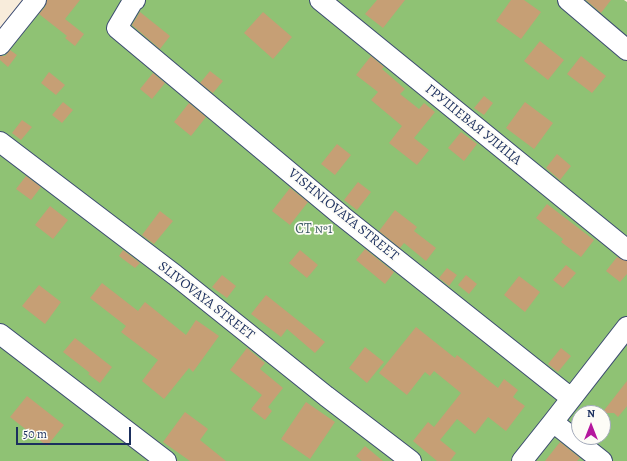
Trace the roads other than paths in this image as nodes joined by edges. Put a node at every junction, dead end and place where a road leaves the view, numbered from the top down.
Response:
1 (36, 0) edge
2 (135, 0) edge
3 (320, 0) edge
4 (568, 0) edge
5 (0, 45) edge
6 (627, 50) edge
7 (0, 142) edge
8 (627, 250) edge
9 (627, 327) edge
10 (0, 334) edge
11 (571, 398) junction
12 (554, 422) junction
13 (166, 461) edge
14 (411, 461) edge
15 (522, 461) edge
16 (602, 461) edge

1 - 5 street
2 - 11 street, VISHNIOVAYA STREET
3 - 8 street, ГРУШЕВАЯ УЛИЦА
4 - 6 street
7 - 14 street, SLIVOVAYA STREET
9 - 11 street
10 - 13 street
11 - 12 street
12 - 15 street
12 - 16 street

